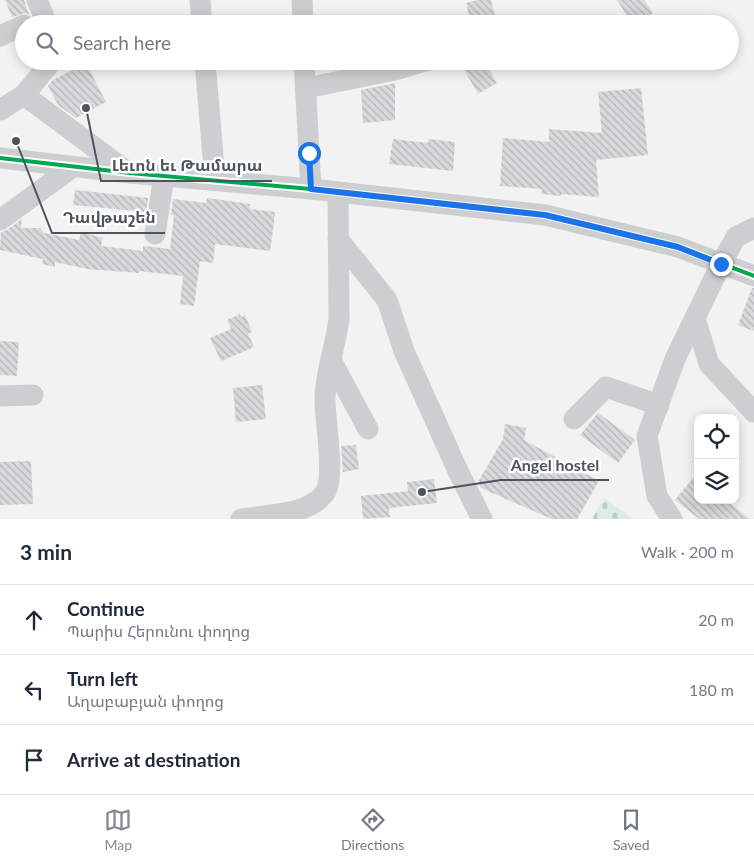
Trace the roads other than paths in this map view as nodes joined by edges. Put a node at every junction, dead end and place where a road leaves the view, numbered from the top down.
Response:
1 (200, 0) edge
2 (302, 0) edge
3 (201, 15) edge
4 (303, 15) edge
5 (15, 28) edge
6 (0, 36) edge
7 (45, 70) edge
8 (206, 70) edge
9 (305, 70) edge
10 (395, 70) edge
11 (306, 88) junction
12 (24, 95) junction
13 (0, 110) edge
14 (0, 158) edge
15 (73, 167) junction
16 (130, 173) junction
17 (164, 176) junction
18 (215, 180) junction
19 (311, 189) junction
20 (338, 192) junction
21 (0, 220) edge
22 (754, 228) edge
23 (155, 234) dead end
24 (338, 239) junction
25 (721, 264) junction
26 (754, 276) edge
27 (695, 318) junction
28 (332, 362) junction
29 (33, 395) dead end
30 (0, 396) edge
31 (658, 405) junction
32 (754, 412) edge
33 (574, 419) dead end
34 (368, 429) dead end
35 (313, 511) edge
36 (242, 519) edge
37 (482, 519) edge
38 (672, 519) edge

1 - 3 street
2 - 4 street
5 - 6 street
7 - 12 street
8 - 18 street
9 - 11 street
10 - 11 street
11 - 19 street
12 - 13 street
12 - 16 street
14 - 15 street
15 - 16 street
15 - 21 street
16 - 17 street
17 - 18 street
17 - 23 street
18 - 19 street
19 - 20 street
20 - 24 street
20 - 25 street
22 - 25 street
24 - 28 street
24 - 37 street
25 - 26 street
25 - 27 street
27 - 31 street
27 - 32 street
28 - 34 street
28 - 35 street
29 - 30 street
31 - 33 street
31 - 38 street
35 - 36 street

